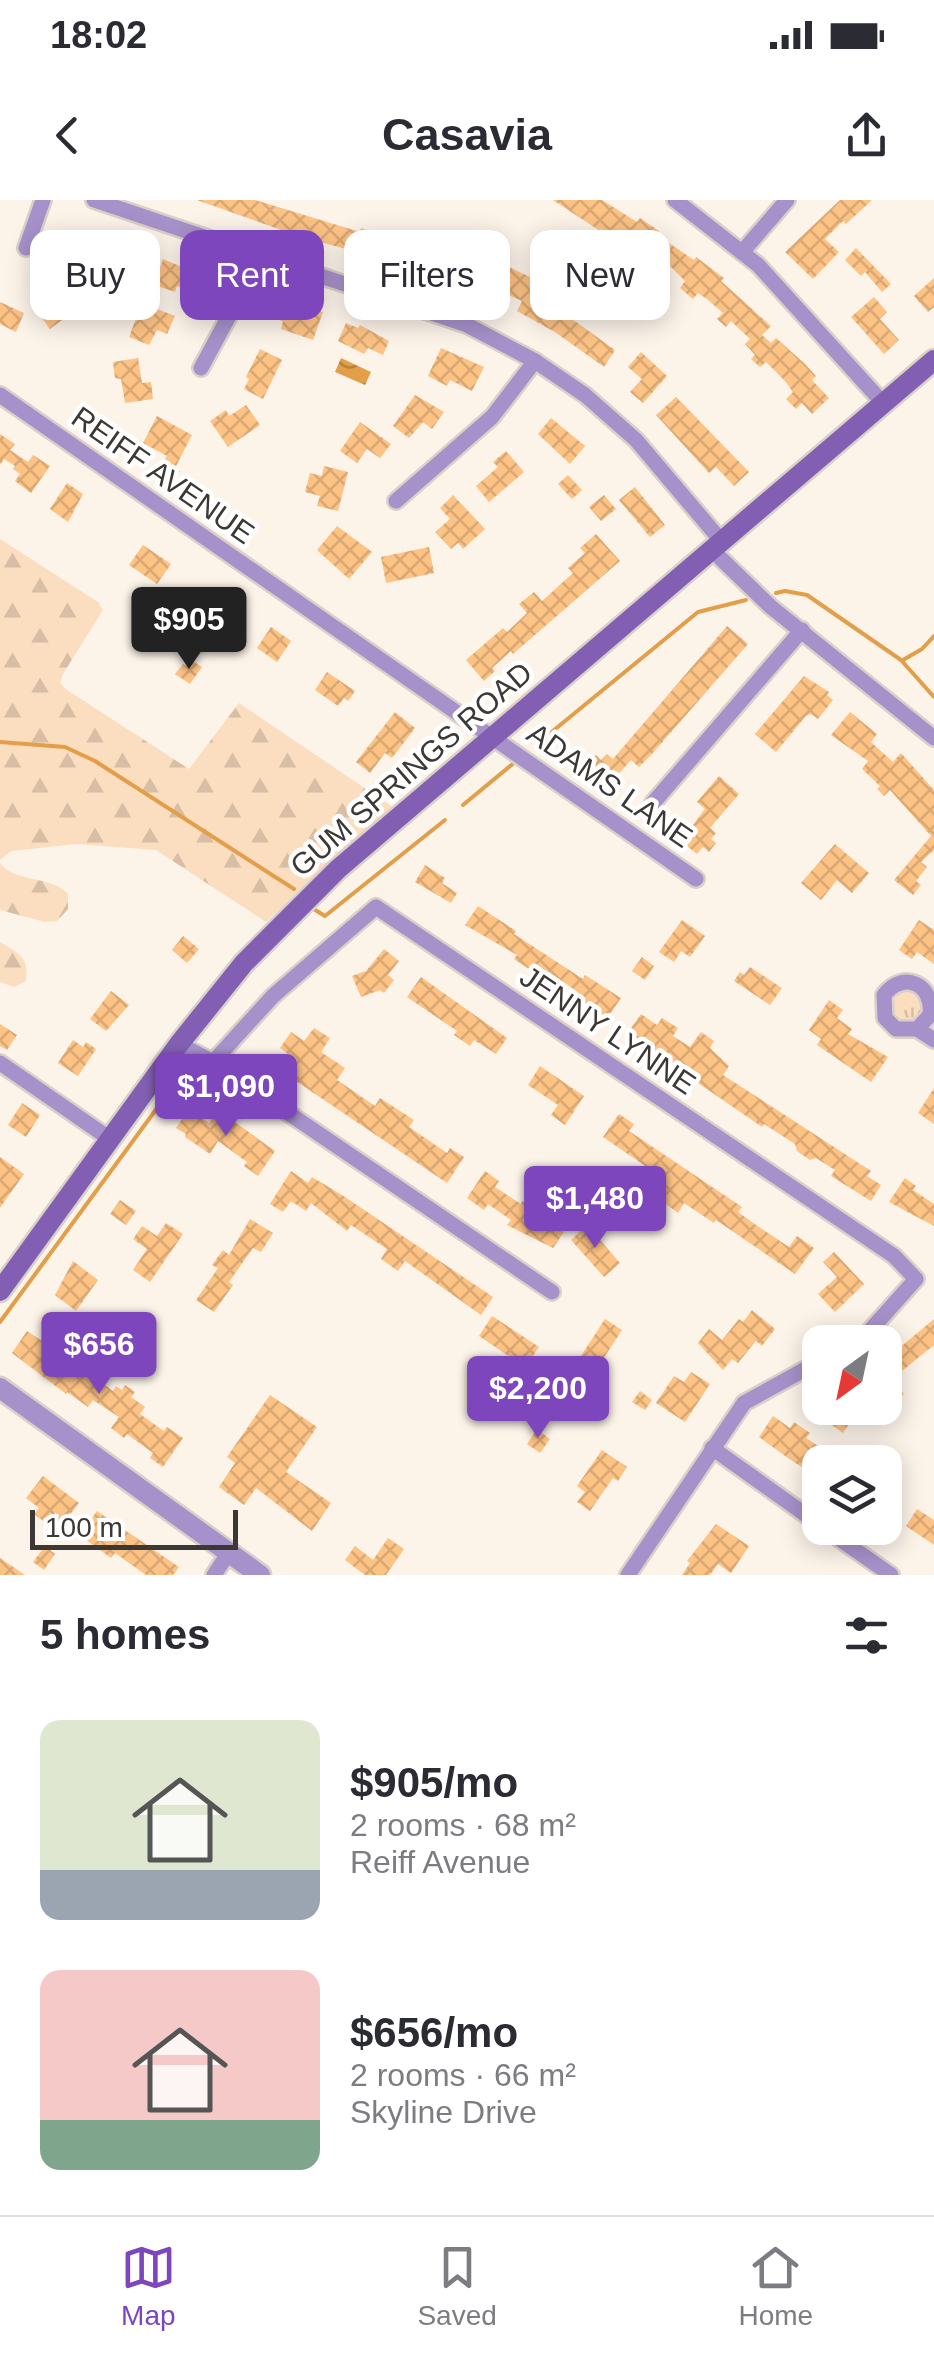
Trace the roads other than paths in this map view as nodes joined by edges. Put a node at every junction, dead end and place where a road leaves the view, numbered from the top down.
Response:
1 (42, 200) edge
2 (94, 200) edge
3 (675, 200) edge
4 (787, 200) edge
5 (183, 230) edge
6 (26, 248) dead end
7 (742, 251) junction
8 (324, 277) edge
9 (227, 320) edge
10 (934, 360) edge
11 (535, 361) junction
12 (200, 368) dead end
13 (0, 395) edge
14 (883, 403) junction
15 (396, 501) dead end
16 (718, 547) junction
17 (802, 630) junction
18 (492, 736) junction
19 (934, 738) edge
20 (653, 803) dead end
21 (696, 879) dead end
22 (916, 1029) dead end
23 (934, 1040) edge
24 (180, 1044) junction
25 (214, 1062) junction
26 (0, 1063) edge
27 (110, 1139) junction
28 (0, 1291) edge
29 (552, 1292) dead end
30 (875, 1325) edge
31 (802, 1370) edge
32 (0, 1388) edge
33 (712, 1448) junction
34 (802, 1512) edge
35 (849, 1545) edge
36 (229, 1552) junction
37 (214, 1575) edge
38 (260, 1575) edge
39 (628, 1575) edge
40 (891, 1575) edge

1 - 6 street
2 - 5 street
3 - 7 street
4 - 7 street
7 - 14 street
8 - 11 street
9 - 12 street
10 - 14 main road, GUM SPRINGS ROAD
11 - 15 street
11 - 16 street
13 - 18 street, REIFF AVENUE
14 - 16 main road, GUM SPRINGS ROAD
16 - 17 street
16 - 18 main road, GUM SPRINGS ROAD
17 - 19 street
17 - 20 street
18 - 21 street, ADAMS LANE
18 - 24 main road, GUM SPRINGS ROAD
22 - 23 street
24 - 25 street
24 - 27 main road, GUM SPRINGS ROAD
25 - 29 street
25 - 30 street, JENNY LYNNE
26 - 27 street
27 - 28 main road, GUM SPRINGS ROAD
31 - 33 street
32 - 36 street
33 - 34 street
33 - 39 street
35 - 40 street
36 - 37 street
36 - 38 street

